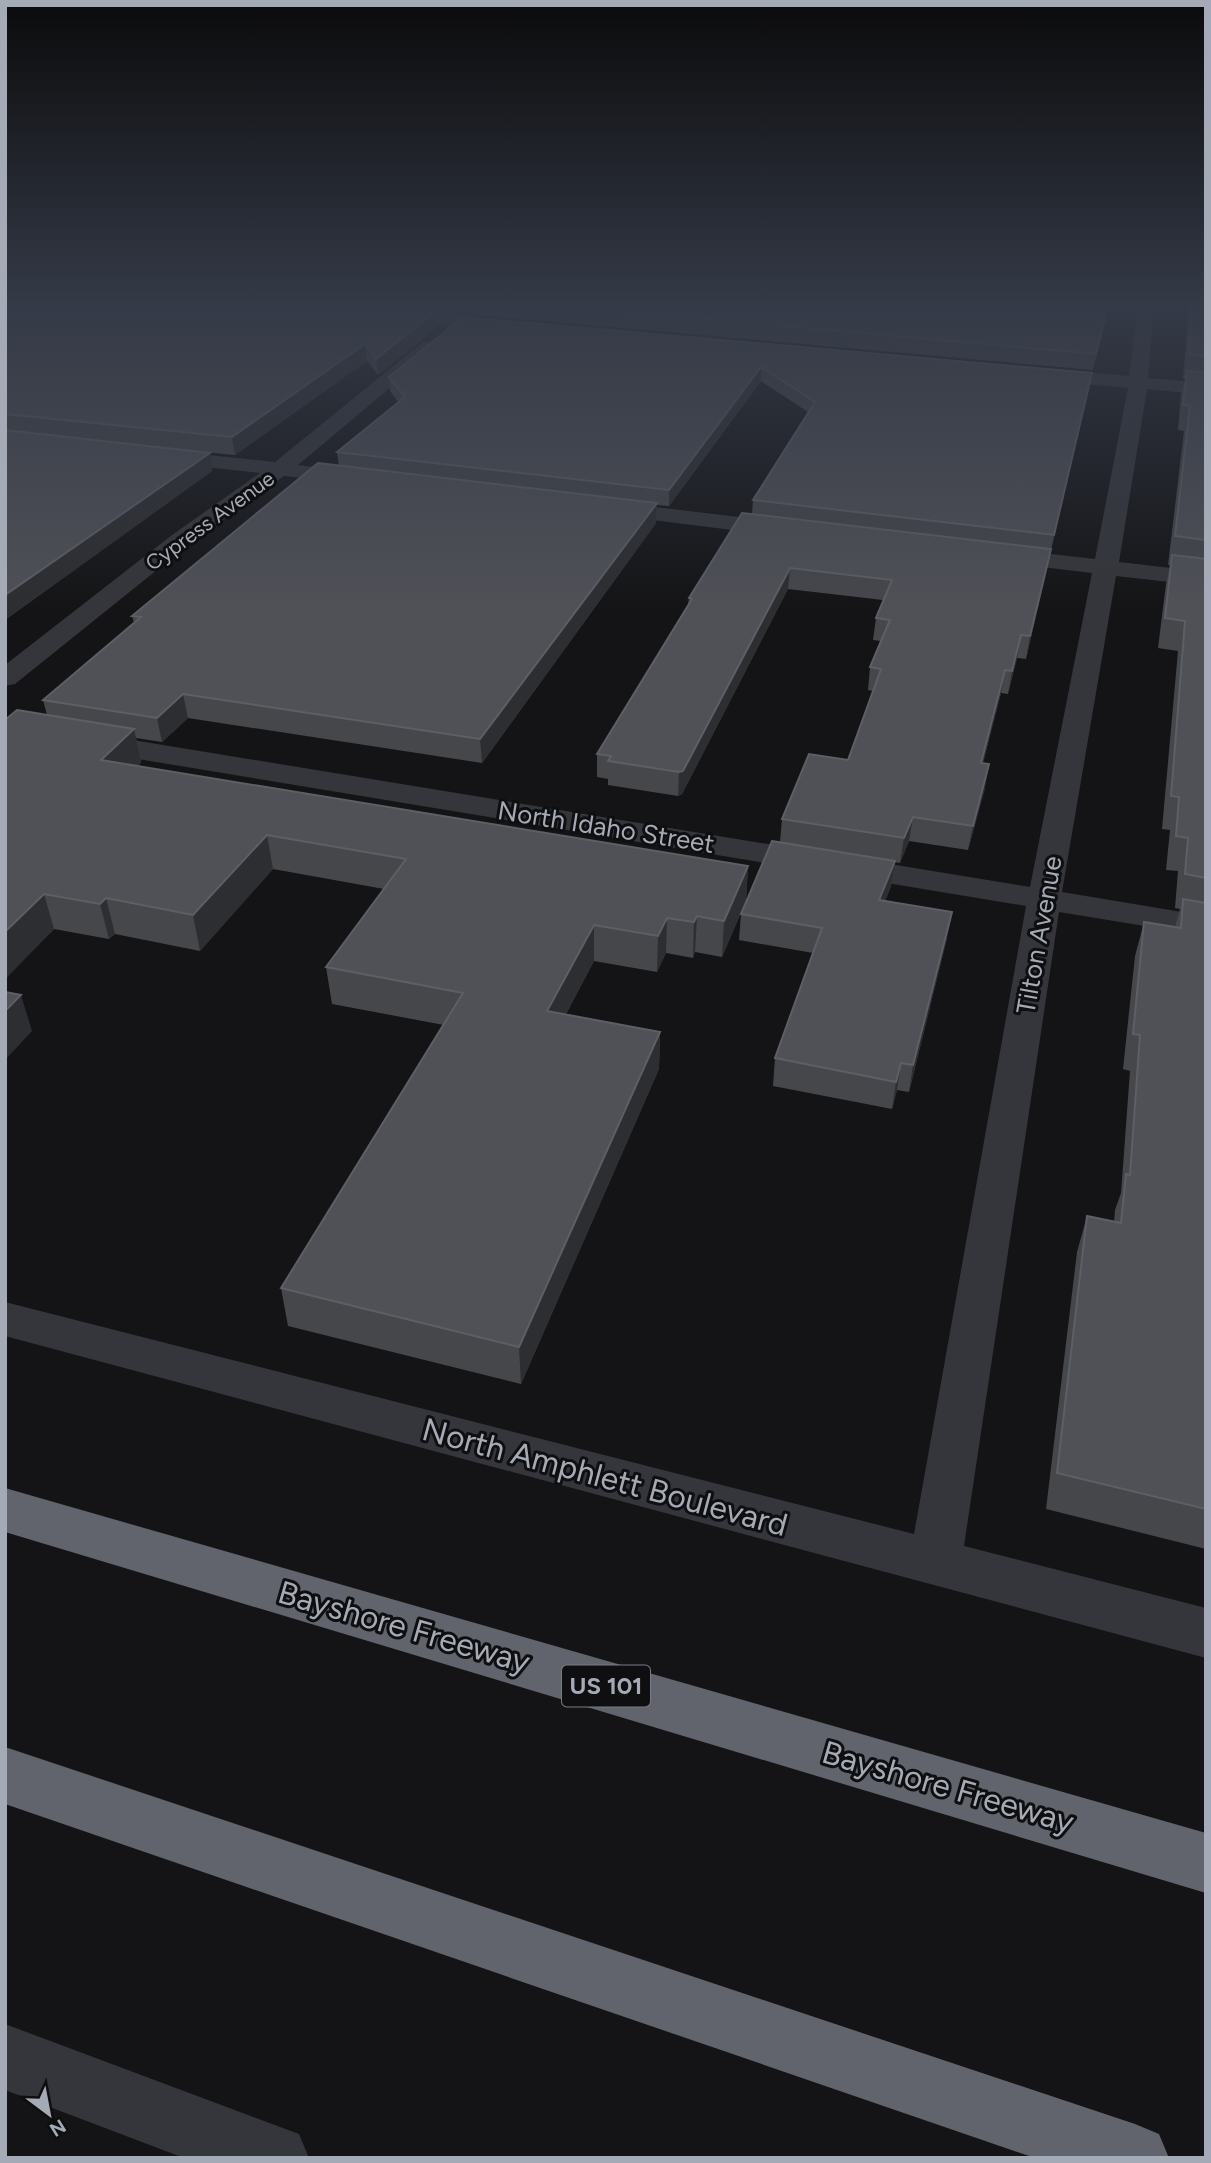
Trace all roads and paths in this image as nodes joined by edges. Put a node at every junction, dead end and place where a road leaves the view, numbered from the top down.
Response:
1 (353, 408) edge
2 (1133, 408) edge
3 (142, 454) edge
4 (280, 469) junction
5 (379, 480) edge
6 (579, 504) edge
7 (809, 533) edge
8 (975, 553) edge
9 (1104, 568) junction
10 (1206, 579) edge
11 (5, 678) edge
12 (5, 728) edge
13 (1044, 899) junction
14 (1206, 926) edge
15 (5, 1319) edge
16 (5, 1510) edge
17 (935, 1564) junction
18 (1206, 1633) edge
19 (5, 1775) edge
20 (1206, 1863) edge
21 (5, 2057) edge
22 (275, 2158) edge
23 (1135, 2158) edge

1 - 4 street, Cypress Avenue
2 - 9 street, Tilton Avenue
3 - 4 street
4 - 5 street
4 - 11 street, Cypress Avenue
6 - 7 street
8 - 9 street
9 - 10 street
9 - 13 street, Tilton Avenue
12 - 13 street, North Idaho Street
13 - 14 street, North Idaho Street
13 - 17 street, Tilton Avenue
15 - 17 street, North Amphlett Boulevard
16 - 20 highway, Bayshore Freeway / US 101
17 - 18 street, North Amphlett Boulevard
19 - 23 highway
21 - 22 street

